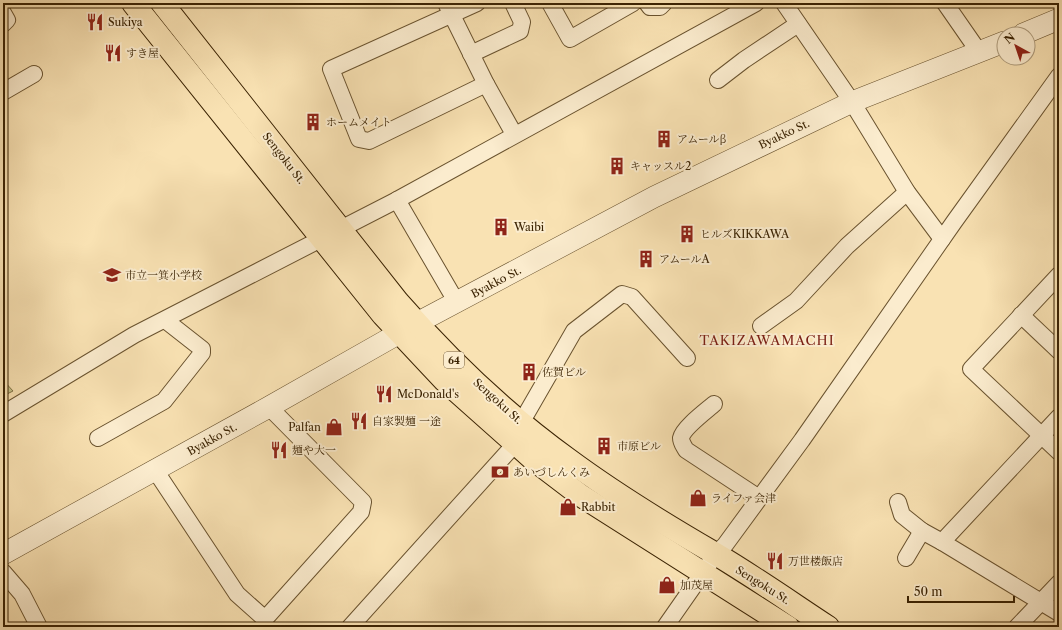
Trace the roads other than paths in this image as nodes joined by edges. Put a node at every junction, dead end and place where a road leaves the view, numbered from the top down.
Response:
1 (133, 3) edge
2 (162, 3) edge
3 (477, 3) edge
4 (513, 3) edge
5 (550, 3) edge
6 (633, 3) edge
7 (648, 3) edge
8 (664, 3) edge
9 (756, 3) edge
10 (784, 3) edge
11 (945, 3) edge
12 (449, 9) edge
13 (3, 13) edge
14 (1059, 19) edge
15 (3, 24) edge
16 (798, 24) junction
17 (1036, 29) edge
18 (996, 45) edge
19 (979, 52) junction
20 (471, 54) junction
21 (34, 74) dead end
22 (1059, 76) edge
23 (718, 80) dead end
24 (486, 84) junction
25 (3, 92) edge
26 (852, 102) junction
27 (514, 134) junction
28 (907, 192) junction
29 (397, 200) junction
30 (331, 234) junction
31 (942, 239) junction
32 (1059, 275) edge
33 (457, 303) junction
34 (1021, 314) junction
35 (165, 320) junction
36 (761, 326) dead end
37 (408, 329) junction
38 (1059, 350) edge
39 (686, 358) dead end
40 (714, 404) dead end
41 (269, 407) junction
42 (3, 414) edge
43 (1059, 417) edge
44 (522, 423) junction
45 (1041, 435) junction
46 (98, 438) dead end
47 (515, 444) junction
48 (1059, 452) edge
49 (155, 470) junction
50 (759, 498) junction
51 (898, 502) dead end
52 (922, 531) junction
53 (942, 542) junction
54 (3, 554) edge
55 (716, 554) junction
56 (906, 558) dead end
57 (3, 572) edge
58 (703, 573) junction
59 (1059, 583) edge
60 (1041, 602) junction
61 (1059, 613) edge
62 (38, 627) edge
63 (350, 627) edge
64 (665, 627) edge
65 (788, 627) edge
66 (828, 627) edge
67 (1017, 627) edge

1 - 30 main road, Sengoku St. / 64
2 - 30 main road, Sengoku St. / 64
3 - 12 street
4 - 20 street
5 - 6 street
7 - 8 street
9 - 27 street
10 - 16 street
11 - 19 street
12 - 20 street
12 - 24 street
13 - 15 street
14 - 17 street
16 - 23 street
16 - 26 street
18 - 19 street, Byakko St.
19 - 26 street, Byakko St.
20 - 24 street
21 - 25 street
22 - 31 street
24 - 27 street
26 - 28 street
26 - 33 street, Byakko St.
27 - 29 street
28 - 31 street
28 - 36 street
29 - 30 street
29 - 33 street
30 - 35 street
30 - 37 main road, Sengoku St. / 64
31 - 50 street
32 - 34 street
33 - 37 street, Byakko St.
34 - 38 street
34 - 45 street
35 - 42 street
35 - 46 street
37 - 41 street, Byakko St.
37 - 44 main road, Sengoku St. / 64
37 - 47 main road, Sengoku St. / 64
39 - 44 street
40 - 50 street
41 - 49 street, Byakko St.
41 - 49 street
43 - 45 street
44 - 55 main road, Sengoku St. / 64
45 - 48 street
45 - 53 street
47 - 58 main road, Sengoku St. / 64
47 - 63 street
49 - 54 street, Byakko St.
50 - 55 street
51 - 52 street
52 - 53 street
52 - 56 street
53 - 60 street
55 - 58 street
55 - 66 main road, Sengoku St. / 64
57 - 62 street
58 - 64 street
58 - 65 main road, Sengoku St. / 64
59 - 60 street
60 - 61 street
60 - 67 street

